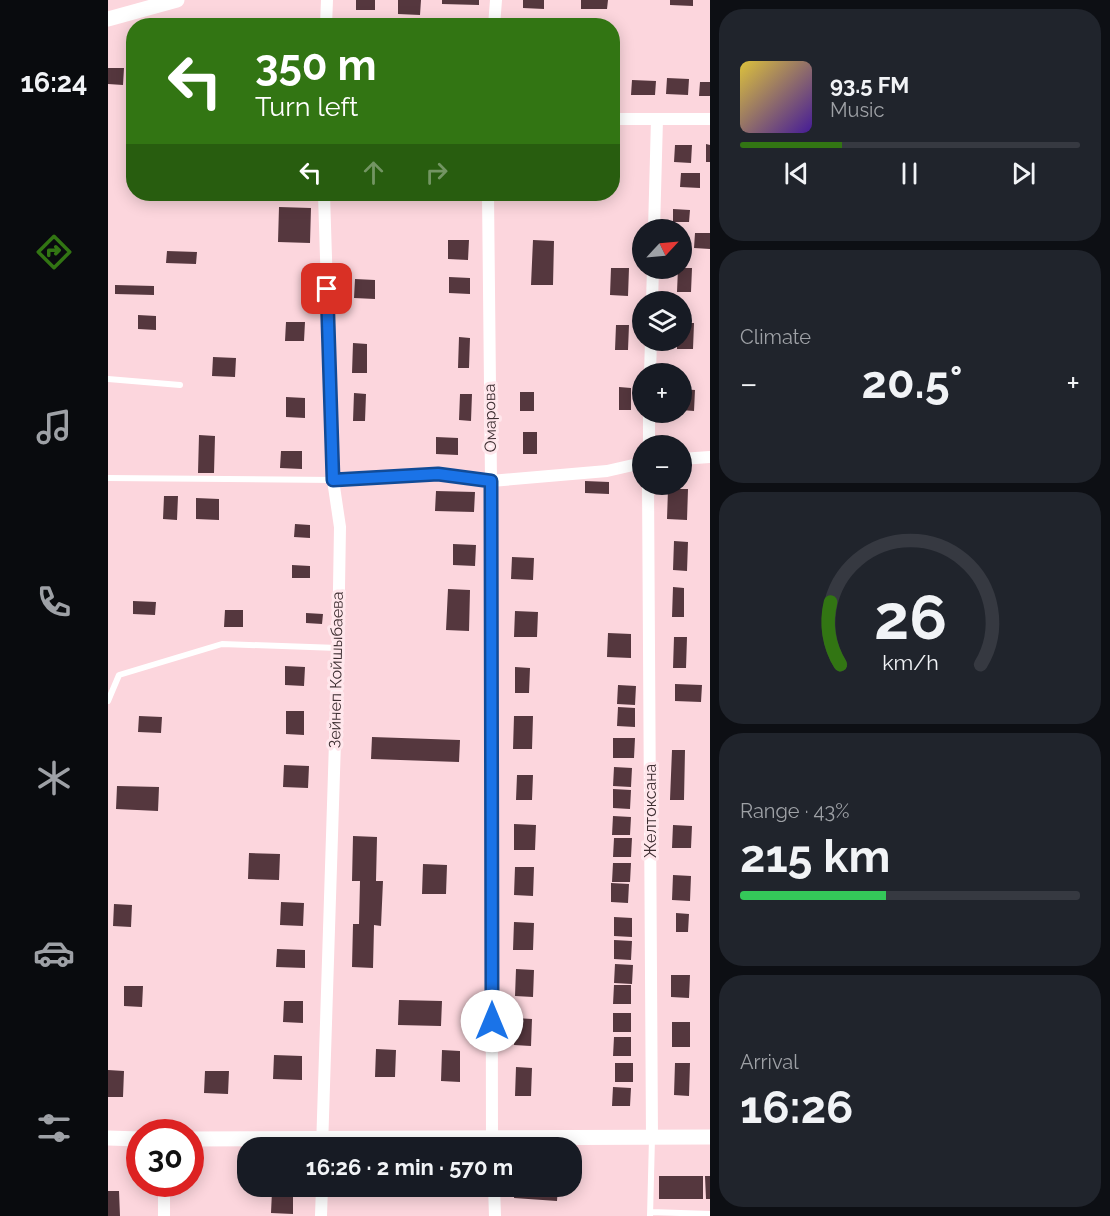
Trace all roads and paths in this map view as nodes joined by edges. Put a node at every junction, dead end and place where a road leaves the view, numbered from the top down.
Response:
1 (177, 0) edge
2 (327, 0) edge
3 (496, 0) edge
4 (326, 18) edge
5 (495, 18) edge
6 (108, 19) edge
7 (620, 119) edge
8 (657, 119) junction
9 (710, 119) edge
10 (324, 201) edge
11 (488, 201) edge
12 (654, 219) edge
13 (108, 379) edge
14 (180, 385) dead end
15 (710, 457) edge
16 (692, 458) edge
17 (632, 465) edge
18 (108, 478) edge
19 (333, 480) junction
20 (491, 481) junction
21 (648, 495) edge
22 (338, 648) junction
23 (108, 701) edge
24 (322, 1137) edge
25 (492, 1137) edge
26 (710, 1137) edge
27 (108, 1138) edge
28 (652, 1138) junction
29 (126, 1139) edge
30 (204, 1140) edge
31 (582, 1140) edge
32 (237, 1141) edge
33 (164, 1197) edge
34 (322, 1197) edge
35 (494, 1197) edge
36 (650, 1214) edge
37 (710, 1214) edge
38 (164, 1216) edge
39 (321, 1216) edge
40 (495, 1216) edge

1 - 6 street
2 - 4 street
3 - 5 street
7 - 8 street
8 - 9 street
8 - 12 street
10 - 19 street, Зейнеп Койшыбаева
11 - 20 street, Омарова
13 - 14 lane
15 - 16 street
17 - 20 street
18 - 19 lane
19 - 20 street
19 - 22 street, Зейнеп Койшыбаева
20 - 25 street, Омарова
21 - 28 street, Желтоксана
22 - 23 lane
22 - 24 street, Зейнеп Койшыбаева
26 - 28 street
27 - 29 street
28 - 31 street
28 - 36 lane
30 - 32 street
33 - 38 street
34 - 39 street
35 - 40 street
36 - 37 lane

